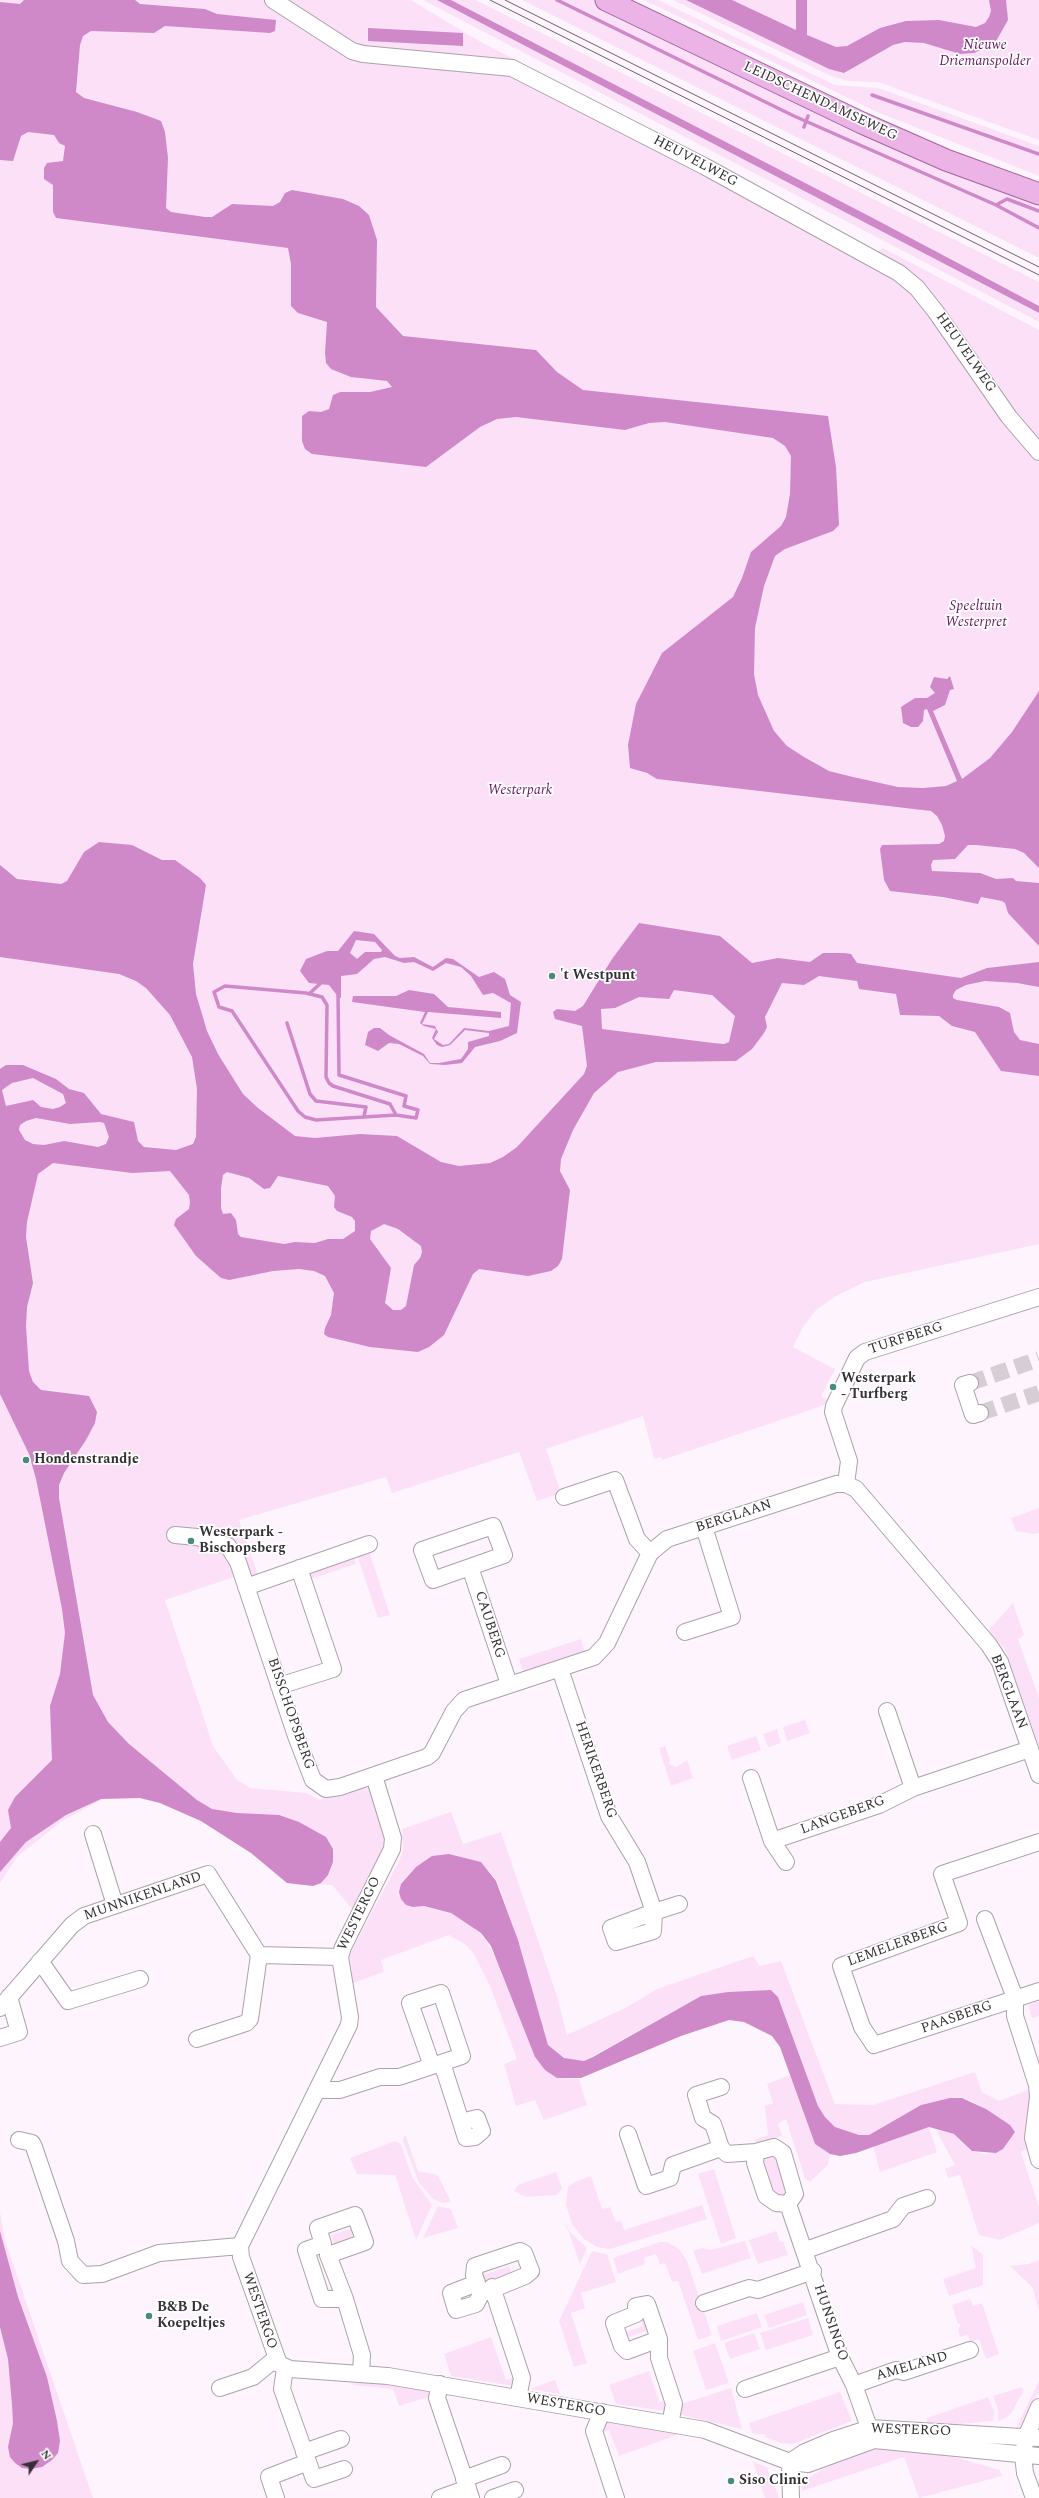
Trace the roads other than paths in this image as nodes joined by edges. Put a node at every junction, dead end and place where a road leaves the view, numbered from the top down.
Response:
1 (273, 0) edge
2 (606, 0) edge
3 (636, 0) edge
4 (1039, 179) edge
5 (1039, 194) edge
6 (1039, 452) edge
7 (1039, 1297) edge
8 (970, 1383) dead end
9 (980, 1413) dead end
10 (846, 1484) junction
11 (564, 1497) dead end
12 (704, 1527) junction
13 (175, 1535) dead end
14 (368, 1544) dead end
15 (650, 1553) junction
16 (470, 1567) junction
17 (299, 1568) junction
18 (246, 1587) junction
19 (685, 1632) dead end
20 (560, 1669) junction
21 (509, 1684) junction
22 (279, 1686) junction
23 (888, 1711) dead end
24 (1030, 1749) junction
25 (374, 1776) junction
26 (1039, 1776) edge
27 (751, 1778) dead end
28 (913, 1788) junction
29 (93, 1834) dead end
30 (772, 1841) junction
31 (1039, 1842) edge
32 (786, 1862) dead end
33 (679, 1904) dead end
34 (115, 1905) junction
35 (985, 1919) dead end
36 (259, 1955) junction
37 (340, 1957) junction
38 (40, 1961) junction
39 (140, 1979) dead end
40 (1039, 1991) edge
41 (1015, 1998) junction
42 (4, 2003) edge
43 (0, 2038) edge
44 (197, 2039) dead end
45 (874, 2045) joint
46 (722, 2087) dead end
47 (317, 2090) junction
48 (462, 2122) dead end
49 (628, 2134) dead end
50 (19, 2140) dead end
51 (720, 2148) junction
52 (756, 2152) junction
53 (1039, 2160) edge
54 (927, 2198) dead end
55 (788, 2204) junction
56 (240, 2246) junction
57 (806, 2250) junction
58 (812, 2271) junction
59 (483, 2288) dead end
60 (345, 2299) junction
61 (704, 2303) dead end
62 (659, 2340) dead end
63 (970, 2350) dead end
64 (840, 2357) junction
65 (280, 2363) junction
66 (361, 2374) junction
67 (440, 2384) junction
68 (854, 2385) junction
69 (220, 2388) dead end
70 (745, 2389) dead end
71 (518, 2398) junction
72 (1039, 2407) edge
73 (602, 2412) junction
74 (670, 2424) junction
75 (872, 2434) junction
76 (1032, 2437) edge
77 (341, 2439) dead end
78 (1023, 2455) junction
79 (1039, 2456) edge
80 (306, 2457) junction
81 (790, 2462) junction
82 (502, 2465) dead end
83 (344, 2468) dead end
84 (468, 2488) edge
85 (515, 2490) dead end
86 (276, 2498) edge
87 (440, 2498) edge
88 (494, 2498) edge
89 (616, 2498) edge
90 (791, 2498) edge
91 (1034, 2498) edge

1 - 6 street, HEUVELWEG
2 - 5 main road, LEIDSCHENDAMSEWEG
3 - 4 main road, LEIDSCHENDAMSEWEG
7 - 10 street, TURFBERG
8 - 9 street
10 - 12 street, BERGLAAN
10 - 24 street, BERGLAAN
11 - 15 street
12 - 15 street, BERGLAAN
12 - 19 street
13 - 18 street, BISSCHOPSBERG
14 - 17 street
15 - 20 street, BERGLAAN
16 - 16 street
16 - 21 street, CAUBERG
17 - 18 street
17 - 22 street
18 - 22 street, BISSCHOPSBERG
20 - 21 street, BERGLAAN
20 - 33 street, HERIKERBERG
21 - 25 street, BERGLAAN
22 - 25 street, BISSCHOPSBERG
23 - 28 street
24 - 26 street, BERGLAAN
24 - 28 street, LANGEBERG
25 - 37 street, WESTERGO
27 - 30 street
28 - 30 street, LANGEBERG
29 - 34 street
30 - 32 street
31 - 45 street, LEMELERBERG
34 - 36 street, MUNNIKENLAND
34 - 38 street, MUNNIKENLAND
35 - 41 street
36 - 37 street
36 - 44 street
37 - 47 street, WESTERGO
38 - 39 street
38 - 42 street, MUNNIKENLAND
40 - 41 street, PAASBERG
41 - 45 street, PAASBERG
41 - 53 street
42 - 43 street, MUNNIKENLAND
46 - 51 street
47 - 48 street
47 - 56 street, WESTERGO
49 - 51 street
50 - 56 street
51 - 52 street
52 - 55 street
52 - 55 street
54 - 57 street
55 - 57 street, HUNSINGO
56 - 65 street, WESTERGO
57 - 58 street, HUNSINGO
58 - 61 street
58 - 64 street, HUNSINGO
59 - 71 street
60 - 60 street
60 - 66 street
62 - 74 street
63 - 68 street, AMELAND
64 - 68 street, HUNSINGO
64 - 70 street
65 - 66 street, WESTERGO
65 - 69 street
65 - 80 street
66 - 67 street, WESTERGO
67 - 71 street, WESTERGO
67 - 84 street
68 - 75 street, HUNSINGO
71 - 73 street, WESTERGO
72 - 76 street
73 - 74 street, WESTERGO
73 - 89 street
74 - 81 street, WESTERGO
75 - 76 street, WESTERGO
75 - 78 street, WESTERGO
75 - 81 street, WESTERGO
76 - 78 street
77 - 80 street
78 - 79 street, WESTERGO
78 - 91 street
80 - 83 street
80 - 86 street
81 - 90 street
82 - 84 street
84 - 87 street
85 - 88 street

